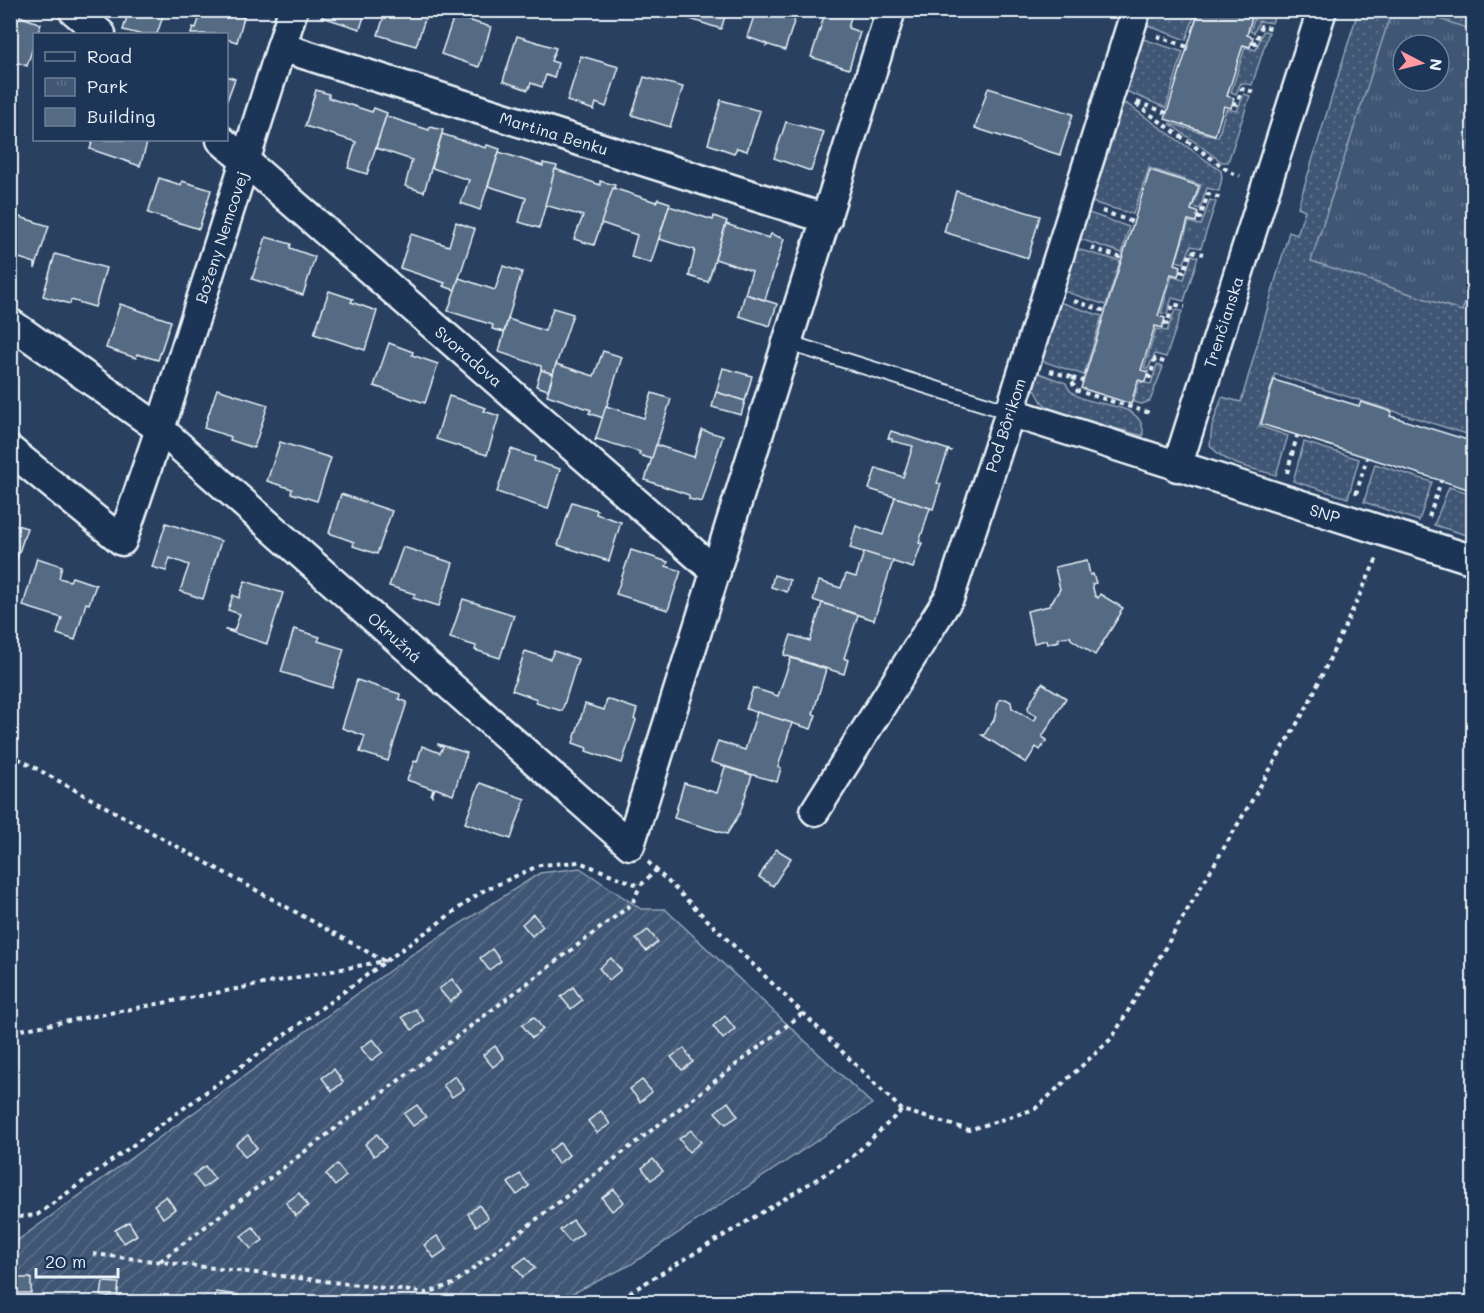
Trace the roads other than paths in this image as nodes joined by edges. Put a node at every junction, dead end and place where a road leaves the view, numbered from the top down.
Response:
1 (73, 10) edge
2 (293, 10) edge
3 (891, 10) edge
4 (1136, 10) edge
5 (1322, 10) edge
6 (99, 33) edge
7 (281, 47) junction
8 (222, 141) edge
9 (245, 161) junction
10 (827, 219) junction
11 (10, 323) edge
12 (789, 343) junction
13 (1010, 412) junction
14 (160, 429) junction
15 (10, 450) edge
16 (1177, 467) junction
17 (1473, 560) edge
18 (716, 572) junction
19 (815, 811) dead end

1 - 6 street
2 - 7 street, Boženy Nemcovej
3 - 10 street
4 - 13 street, Pod Bôrikom
5 - 16 street, Trenčianska
7 - 9 street, Boženy Nemcovej
7 - 10 street, Martina Benku
8 - 9 street, Svoradova
9 - 14 street, Boženy Nemcovej
9 - 18 street, Svoradova
10 - 12 street
11 - 14 street, Okružná
12 - 13 lane
12 - 18 street
13 - 16 street
13 - 19 street, Pod Bôrikom
14 - 15 street
14 - 18 street, Okružná
16 - 17 street, SNP

